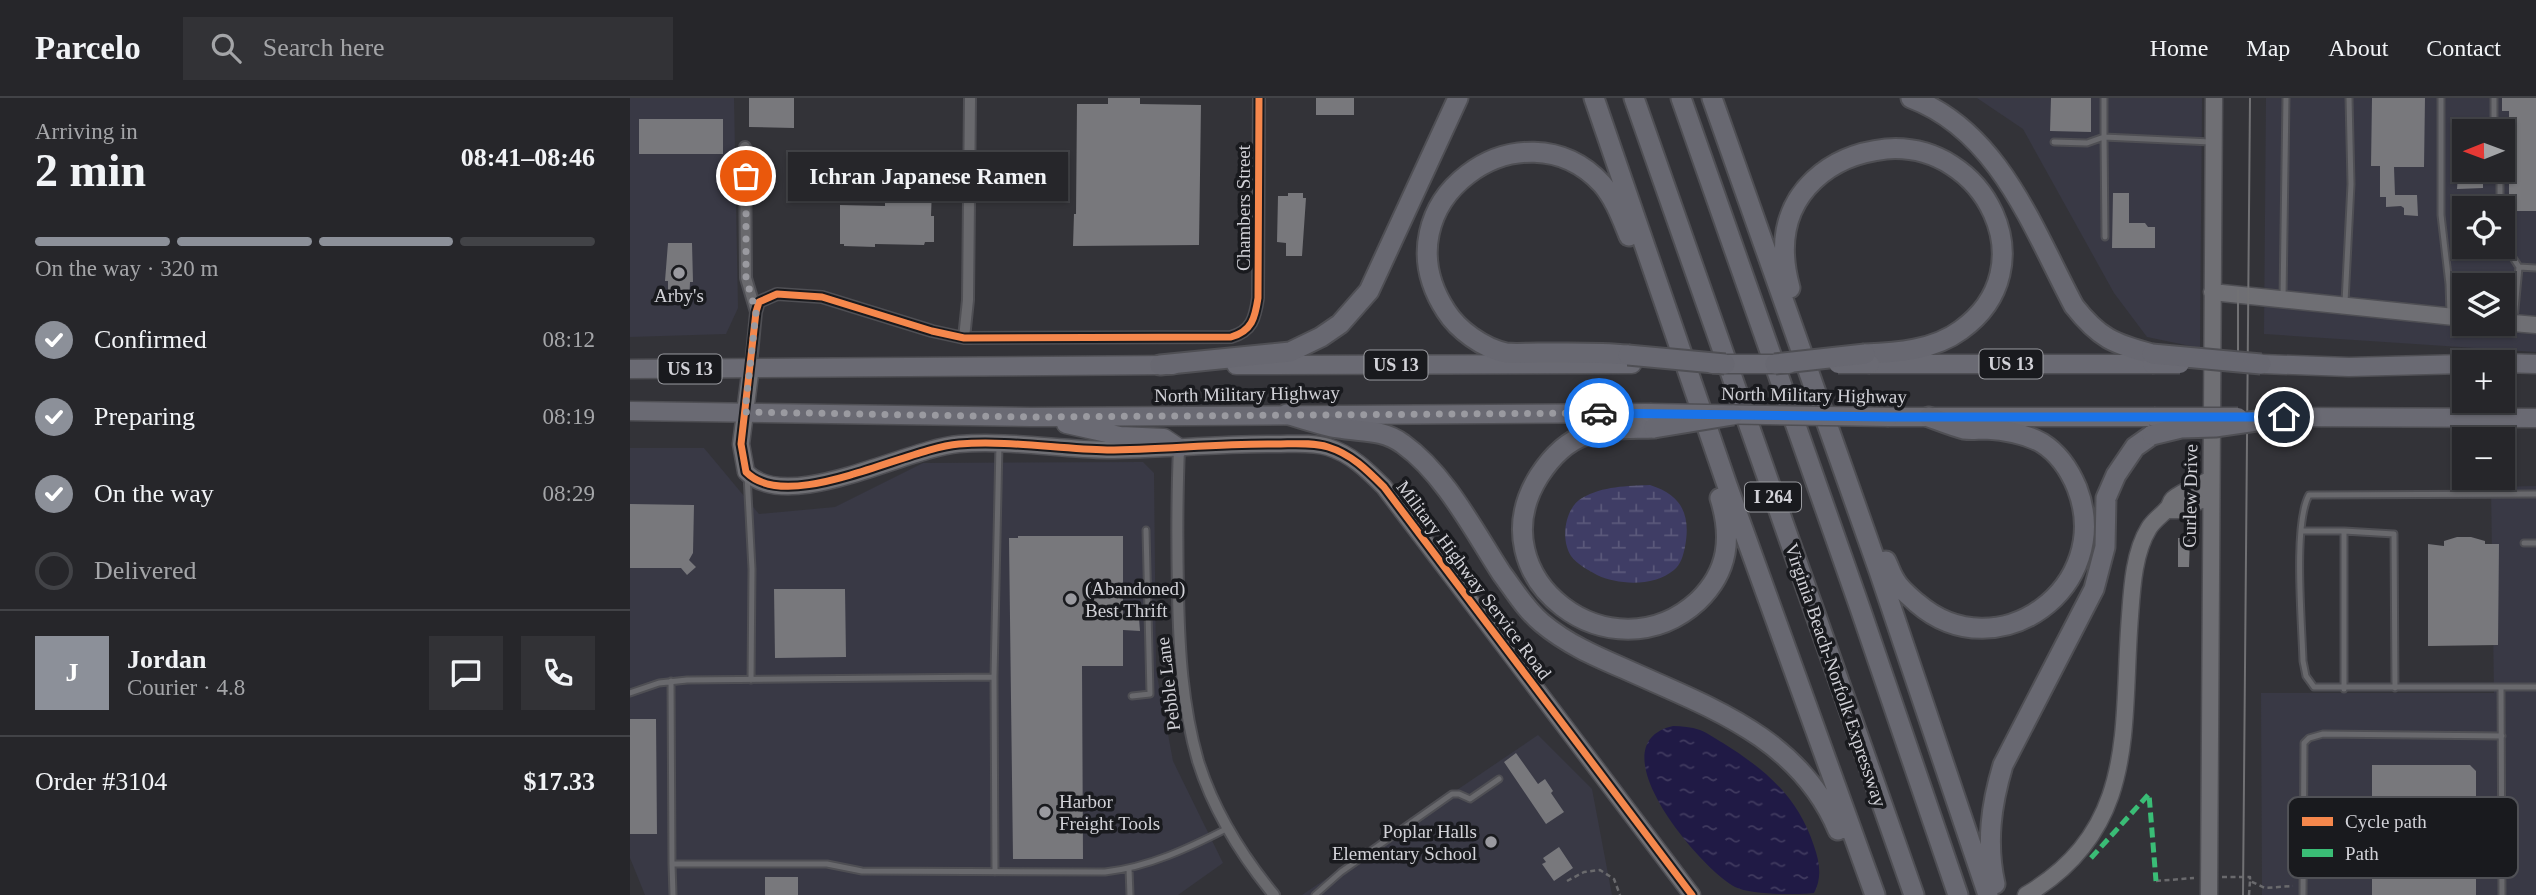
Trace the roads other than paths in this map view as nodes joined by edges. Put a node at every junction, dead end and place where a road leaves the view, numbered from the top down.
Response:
1 (970, 98) edge
2 (1259, 98) edge
3 (1458, 98) edge
4 (1594, 98) edge
5 (1634, 98) edge
6 (1681, 98) edge
7 (1712, 98) edge
8 (1911, 98) edge
9 (2104, 98) edge
10 (2214, 98) edge
11 (2286, 98) edge
12 (2349, 98) edge
13 (2441, 98) edge
14 (2494, 98) edge
15 (2494, 119) edge
16 (2104, 137) junction
17 (2054, 142) dead end
18 (2214, 142) junction
19 (745, 147) dead end
20 (2105, 237) dead end
21 (2513, 259) edge
22 (2518, 267) junction
23 (2536, 268) edge
24 (2515, 284) edge
25 (2212, 292) junction
26 (2452, 296) edge
27 (2283, 299) junction
28 (2345, 305) junction
29 (756, 312) junction
30 (2452, 316) edge
31 (2515, 324) edge
32 (1672, 325) junction
33 (2536, 326) edge
34 (964, 338) junction
35 (1630, 359) junction
36 (1867, 359) junction
37 (2152, 359) junction
38 (2452, 363) edge
39 (2515, 363) edge
40 (1725, 364) joint
41 (2260, 364) joint
42 (2536, 364) edge
43 (1160, 365) junction
44 (1775, 365) joint
45 (751, 366) junction
46 (630, 369) edge
47 (1696, 391) junction
48 (1817, 397) junction
49 (630, 411) edge
50 (745, 412) junction
51 (1287, 414) junction
52 (1733, 415) joint
53 (1031, 417) junction
54 (1929, 417) junction
55 (2294, 417) joint
56 (2536, 418) edge
57 (1652, 421) junction
58 (2153, 426) junction
59 (999, 444) junction
60 (1179, 448) junction
61 (746, 472) junction
62 (1847, 481) junction
63 (2211, 488) junction
64 (2536, 494) edge
65 (1146, 530) dead end
66 (2302, 531) junction
67 (2344, 531) junction
68 (2525, 543) dead end
69 (2536, 543) edge
70 (994, 677) junction
71 (751, 680) junction
72 (671, 681) junction
73 (2501, 687) junction
74 (2536, 687) edge
75 (2395, 688) junction
76 (2344, 689) junction
77 (630, 693) edge
78 (1132, 696) dead end
79 (2502, 736) junction
80 (1499, 779) dead end
81 (2304, 797) edge
82 (2502, 797) edge
83 (1228, 828) junction
84 (672, 864) junction
85 (1129, 869) junction
86 (996, 872) junction
87 (2030, 893) edge
88 (1689, 894) edge
89 (673, 895) edge
90 (1130, 895) edge
91 (1274, 895) edge
92 (1315, 895) edge
93 (1873, 895) edge
94 (1914, 895) edge
95 (1958, 895) edge
96 (1988, 895) edge
97 (1998, 895) edge
98 (2209, 895) edge

1 - 34 street
2 - 34 street, Chambers Street
3 - 43 highway
4 - 32 highway
5 - 94 highway, Virginia Beach-Norfolk Expressway / I 264
6 - 95 highway, I 264
7 - 48 highway
8 - 37 highway
9 - 16 lane
10 - 18 street, Curlew Drive
11 - 27 lane
12 - 28 lane
13 - 26 lane
14 - 15 lane
16 - 17 lane
16 - 18 lane
16 - 20 lane
18 - 25 street, Curlew Drive
19 - 29 street
21 - 22 lane
22 - 23 lane
22 - 24 lane
25 - 27 street
25 - 63 street, Curlew Drive
27 - 28 street
28 - 30 street
29 - 34 street
29 - 45 street
31 - 33 street
32 - 35 highway
32 - 47 highway
35 - 40 highway, bridge
35 - 43 main road, North Military Highway / US 13
36 - 37 main road, North Military Highway / US 13
36 - 44 highway, bridge
36 - 48 highway
37 - 41 highway, bridge
38 - 41 main road
39 - 42 main road
40 - 44 main road, North Military Highway, bridge
43 - 45 main road, North Military Highway / US 13
45 - 46 main road, North Military Highway / US 13
45 - 50 street
47 - 57 highway
47 - 93 highway
48 - 62 highway
49 - 50 main road, North Military Highway / US 13
50 - 53 main road, North Military Highway / US 13
50 - 61 street
51 - 53 main road, North Military Highway / US 13
51 - 57 main road, North Military Highway / US 13
51 - 93 highway
52 - 54 main road, North Military Highway, bridge
52 - 57 highway, bridge
53 - 60 main road
54 - 58 main road, North Military Highway
54 - 62 highway
55 - 56 main road
55 - 58 highway, bridge
58 - 97 highway
59 - 60 street, Military Highway Service Road
59 - 61 street, Military Highway Service Road
59 - 70 lane
60 - 83 street, Pebble Lane
60 - 88 street, Military Highway Service Road
61 - 71 lane
62 - 96 highway
63 - 87 street
63 - 98 street, Curlew Drive
64 - 66 lane
65 - 78 lane
66 - 67 lane
66 - 76 lane
67 - 75 lane
67 - 76 lane
68 - 69 lane
70 - 71 lane
70 - 86 lane
71 - 72 lane
72 - 77 lane
72 - 84 lane
73 - 74 lane
73 - 75 lane
73 - 79 lane
75 - 76 lane
79 - 81 lane
79 - 82 lane
80 - 92 lane
83 - 85 lane
83 - 91 street, Pebble Lane
84 - 86 lane
84 - 89 lane
85 - 86 lane
85 - 90 lane

